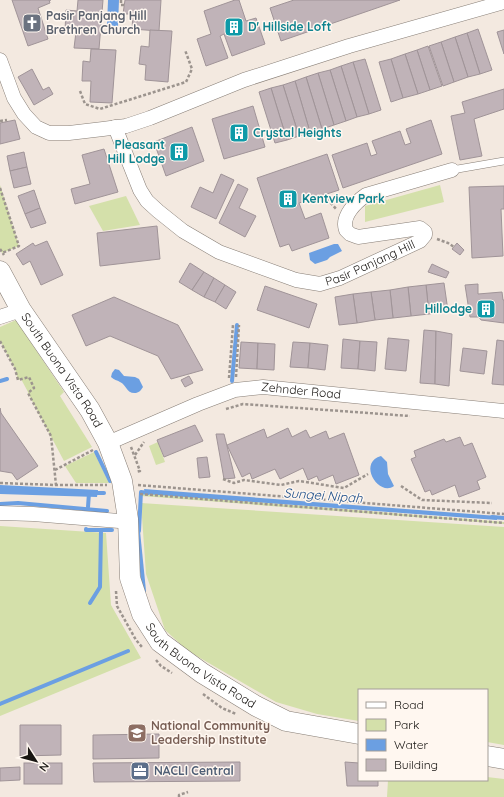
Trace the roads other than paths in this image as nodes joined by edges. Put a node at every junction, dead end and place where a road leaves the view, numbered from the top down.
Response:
1 (504, 2) edge
2 (0, 60) edge
3 (115, 127) junction
4 (504, 161) edge
5 (452, 170) joint
6 (1, 262) edge
7 (18, 311) junction
8 (0, 317) edge
9 (504, 411) edge
10 (116, 439) junction
11 (0, 513) edge
12 (128, 519) junction
13 (358, 734) edge
14 (488, 756) edge
15 (504, 759) edge

1 - 3 street
2 - 3 street
3 - 5 street, Pasir Panjang Hill
4 - 5 lane
6 - 7 street, South Buona Vista Road
7 - 8 street
7 - 10 street, South Buona Vista Road
9 - 10 street, Zehnder Road
10 - 12 street, South Buona Vista Road
11 - 12 street
12 - 13 street, South Buona Vista Road
14 - 15 street

